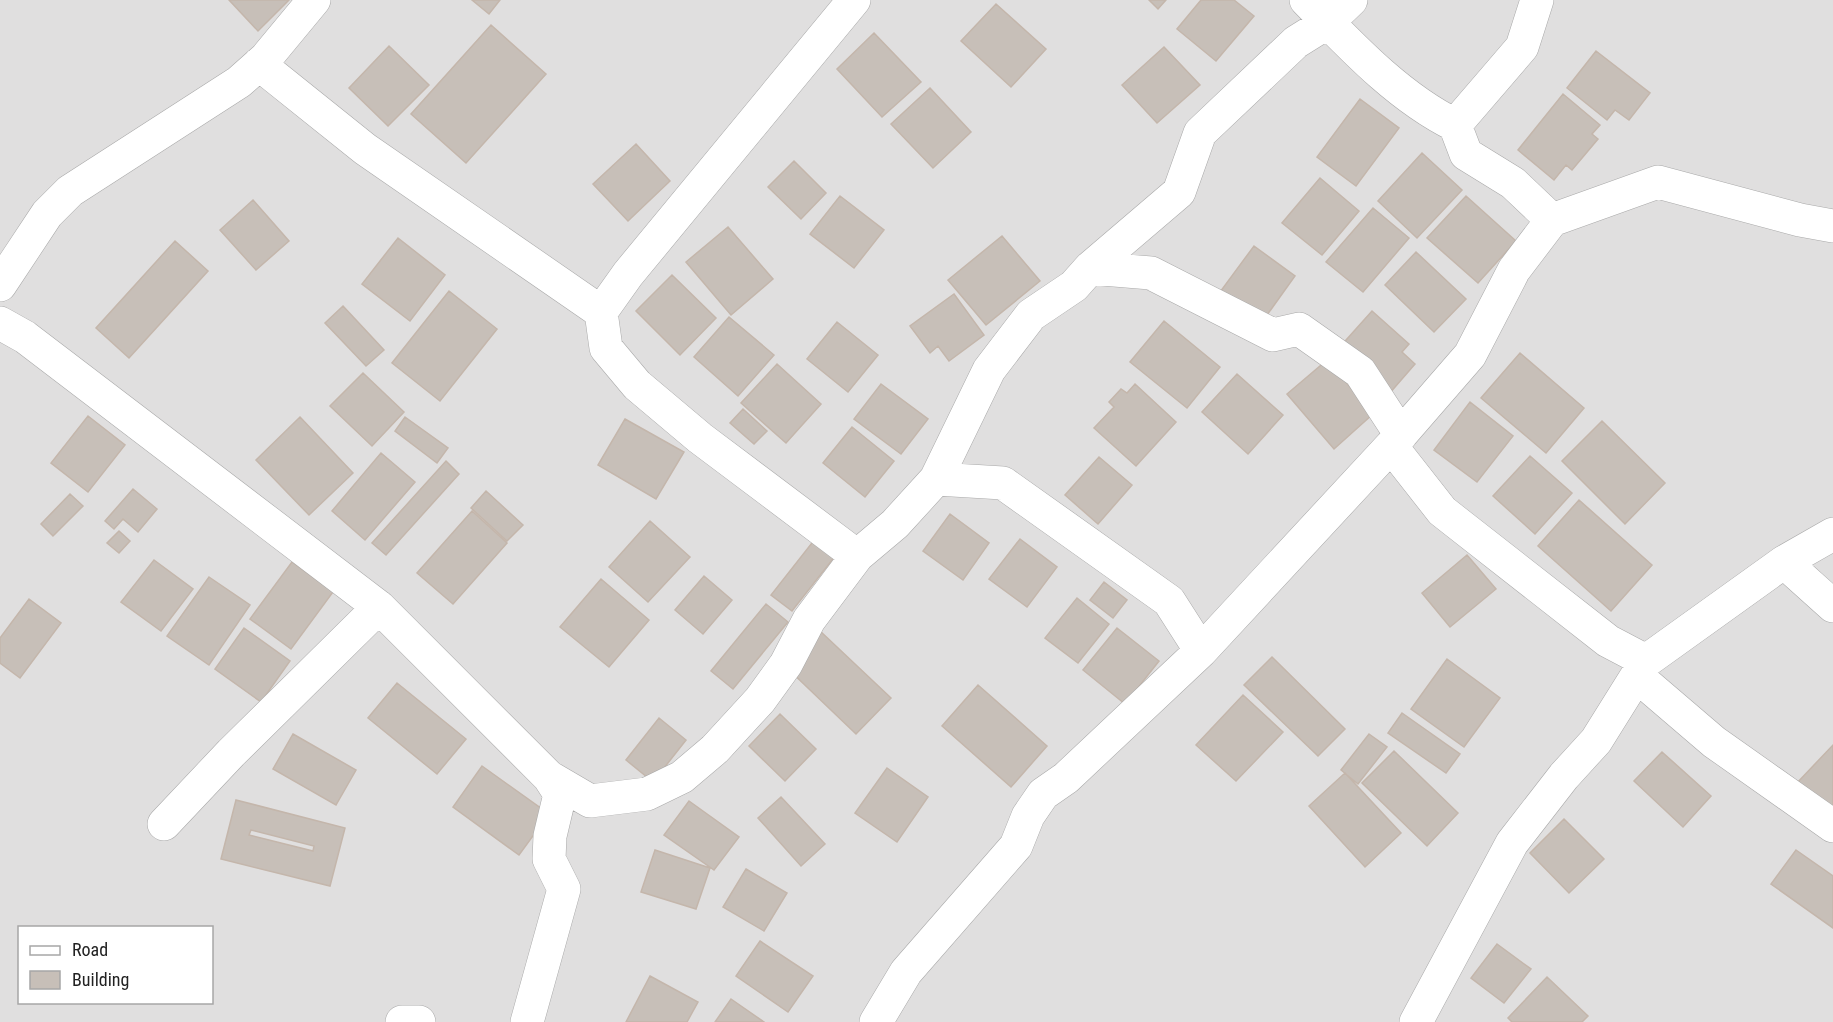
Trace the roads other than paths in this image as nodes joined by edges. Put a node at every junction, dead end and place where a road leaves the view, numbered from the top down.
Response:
1 (314, 0) edge
2 (854, 0) edge
3 (1352, 0) edge
4 (1537, 0) edge
5 (1317, 11) edge
6 (259, 64) junction
7 (1455, 125) junction
8 (1552, 220) junction
9 (1833, 226) edge
10 (1090, 268) junction
11 (0, 285) edge
12 (601, 312) junction
13 (0, 323) edge
14 (1396, 441) junction
15 (936, 479) junction
16 (1833, 534) edge
17 (857, 556) junction
18 (1784, 562) junction
19 (1833, 606) edge
20 (379, 607) junction
21 (1201, 651) junction
22 (1642, 669) junction
23 (549, 777) junction
24 (164, 824) dead end
25 (1833, 826) edge
26 (402, 1022) edge
27 (419, 1022) edge
28 (527, 1022) edge
29 (876, 1022) edge
30 (1416, 1022) edge

1 - 6 street
2 - 12 street
3 - 5 street
4 - 7 street
5 - 7 street
5 - 10 street
6 - 11 street
6 - 12 street
7 - 8 street
8 - 9 street
8 - 14 street
10 - 14 street
10 - 15 street
12 - 17 street
13 - 20 street
14 - 21 street
14 - 22 street
15 - 17 street
15 - 21 street
16 - 18 street
17 - 23 street
18 - 19 street
18 - 22 street
20 - 23 street
20 - 24 street
21 - 29 street
22 - 25 street
22 - 30 street
23 - 28 street
26 - 27 street

